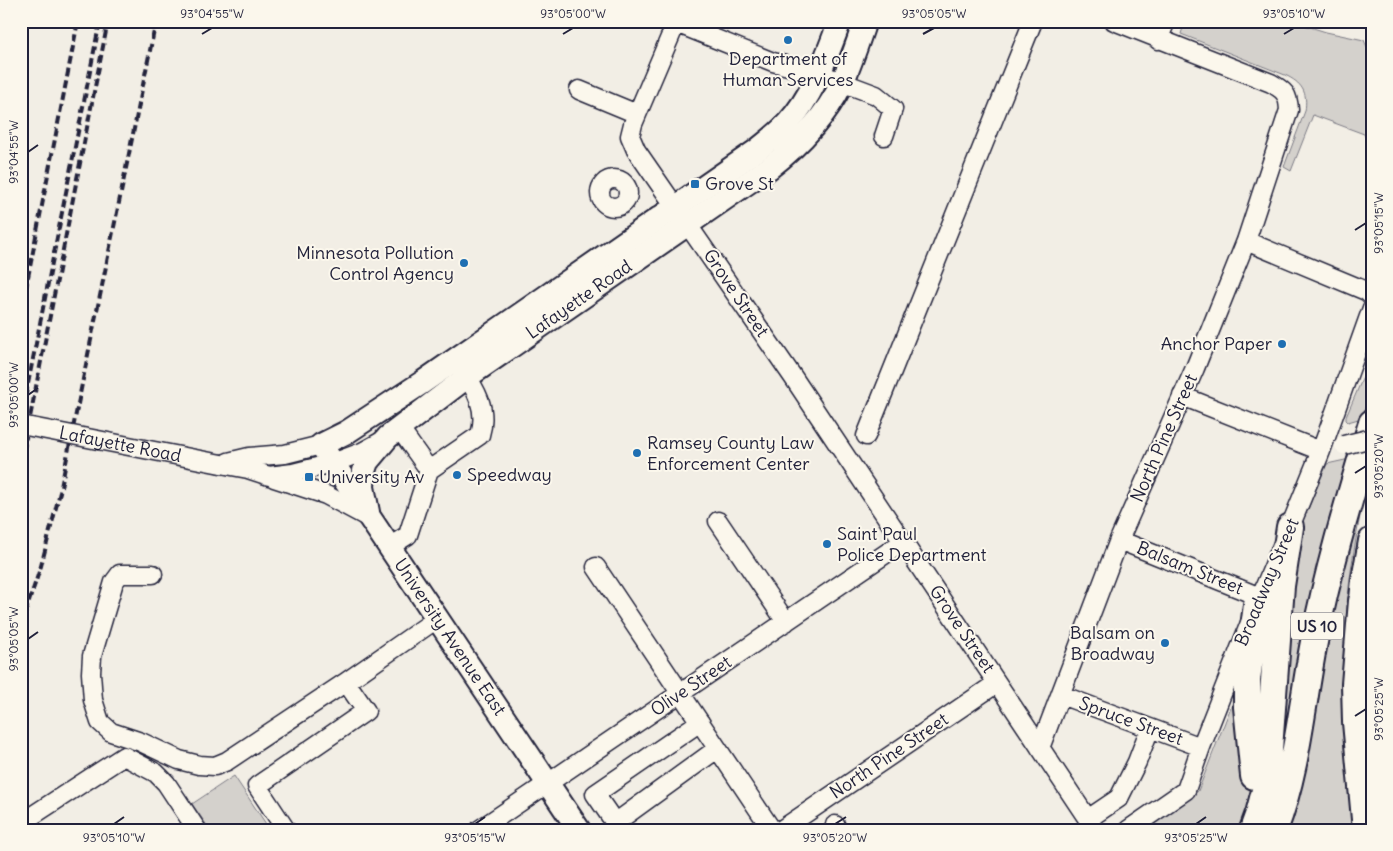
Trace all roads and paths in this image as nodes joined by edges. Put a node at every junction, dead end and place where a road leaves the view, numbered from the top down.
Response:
1 (840, 21) edge
2 (866, 21) edge
3 (1033, 21) edge
4 (1114, 21) edge
5 (1166, 21) edge
6 (675, 22) edge
7 (1158, 40) junction
8 (820, 74) junction
9 (842, 83) junction
10 (579, 90) dead end
11 (637, 114) junction
12 (884, 136) dead end
13 (682, 215) junction
14 (1246, 241) junction
15 (1372, 296) edge
16 (1372, 308) edge
17 (461, 368) junction
18 (1182, 396) junction
19 (1372, 424) edge
20 (21, 425) edge
21 (393, 433) junction
22 (866, 436) dead end
23 (1372, 438) edge
24 (321, 445) junction
25 (1321, 451) junction
26 (333, 463) junction
27 (221, 464) junction
28 (429, 470) junction
29 (269, 476) junction
30 (369, 518) junction
31 (718, 521) dead end
32 (1290, 527) junction
33 (1119, 540) junction
34 (1372, 541) edge
35 (903, 542) junction
36 (389, 547) junction
37 (596, 567) dead end
38 (153, 574) dead end
39 (1258, 601) junction
40 (1362, 601) junction
41 (438, 618) junction
42 (786, 622) junction
43 (346, 682) junction
44 (998, 683) junction
45 (681, 694) junction
46 (1060, 695) junction
47 (700, 722) junction
48 (1150, 728) junction
49 (1372, 738) edge
50 (1201, 747) junction
51 (1040, 748) junction
52 (718, 749) junction
53 (548, 784) junction
54 (21, 823) edge
55 (1092, 824) edge
56 (1260, 829) edge
57 (197, 830) edge
58 (286, 830) edge
59 (479, 830) edge
60 (579, 830) edge
61 (772, 830) edge
62 (781, 830) edge
63 (1128, 830) edge
64 (1366, 830) edge

1 - 8 main road, Lafayette Road
2 - 9 main road, Lafayette Road
3 - 22 street
4 - 7 street
5 - 7 street
6 - 8 street
6 - 11 street
7 - 14 street, North Pine Street
8 - 9 street
8 - 13 main road, Lafayette Road
9 - 12 street
9 - 13 main road, Lafayette Road
10 - 11 street
11 - 13 street, Grove Street
13 - 17 main road, Lafayette Road
13 - 35 street, Grove Street
14 - 15 street
14 - 18 street, North Pine Street
16 - 25 street, Broadway Street
17 - 21 main road, Lafayette Road
17 - 24 main road, Lafayette Road
17 - 28 street
18 - 25 street
18 - 33 street, North Pine Street
19 - 56 highway, US 10
20 - 27 street, Lafayette Road, bridge
21 - 26 street, Lafayette Road
21 - 28 street
21 - 30 main road
23 - 25 street, bridge
24 - 26 main road, University Avenue East
24 - 27 street, Lafayette Road
25 - 32 street, Broadway Street
26 - 29 street, Lafayette Road
26 - 30 main road, University Avenue East
27 - 29 street, Lafayette Road
28 - 36 street
29 - 30 street
30 - 36 main road, University Avenue East
31 - 42 street
32 - 39 street, Broadway Street
32 - 56 highway
33 - 39 street, Balsam Street
33 - 46 street, North Pine Street
34 - 40 highway
35 - 42 street, Olive Street
35 - 44 street, Grove Street
36 - 41 main road, University Avenue East
37 - 45 street
38 - 43 street
39 - 50 street, Broadway Street
39 - 56 highway
40 - 49 highway
40 - 64 highway
41 - 43 street
41 - 53 main road, University Avenue East
42 - 45 street, Olive Street
43 - 58 street
44 - 51 street, Grove Street
44 - 62 street, North Pine Street
45 - 47 street
45 - 53 street, Olive Street
46 - 48 street, Spruce Street
46 - 51 street, North Pine Street
47 - 52 street
47 - 52 street
48 - 50 street, Spruce Street
48 - 55 street
50 - 63 street, Broadway Street
51 - 55 street, Grove Street
52 - 61 street
53 - 59 street, Olive Street
53 - 60 main road, University Avenue East
54 - 57 street

